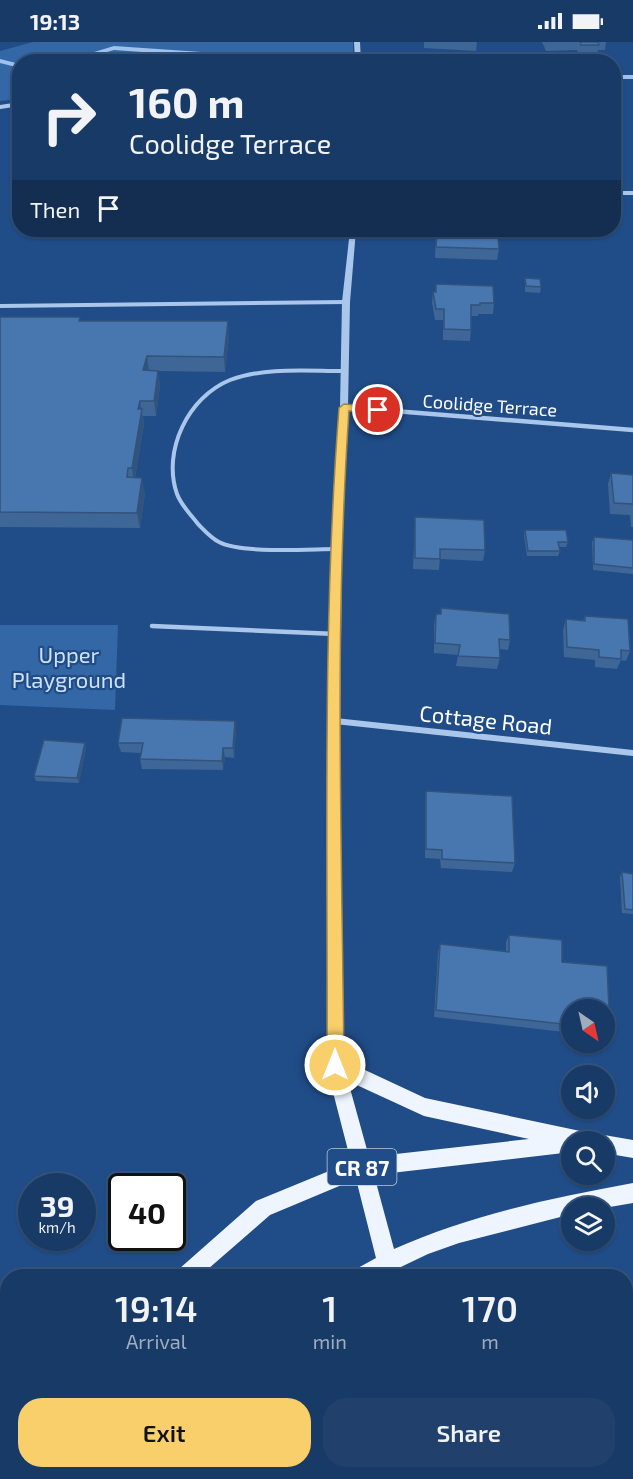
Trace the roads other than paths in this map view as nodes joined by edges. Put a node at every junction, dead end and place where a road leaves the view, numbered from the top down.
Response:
1 (352, 237) edge
2 (346, 302) junction
3 (0, 306) edge
4 (343, 370) junction
5 (344, 408) junction
6 (633, 430) edge
7 (338, 549) junction
8 (152, 626) dead end
9 (336, 634) junction
10 (335, 721) junction
11 (633, 753) edge
12 (335, 1065) junction
13 (561, 1136) edge
14 (561, 1144) edge
15 (615, 1146) edge
16 (633, 1149) edge
17 (363, 1167) junction
18 (633, 1193) edge
19 (387, 1261) junction
20 (194, 1269) edge
21 (374, 1269) edge

1 - 2 street
2 - 3 lane
2 - 4 street
4 - 5 street
4 - 7 lane
5 - 6 street, Coolidge Terrace
5 - 7 street
7 - 9 street
8 - 9 lane
9 - 10 street
10 - 11 street, Cottage Road
10 - 12 street
12 - 13 main road
12 - 17 main road
14 - 17 main road, CR 87
15 - 16 main road
17 - 19 main road
17 - 20 main road, CR 87
18 - 19 main road
19 - 21 main road

